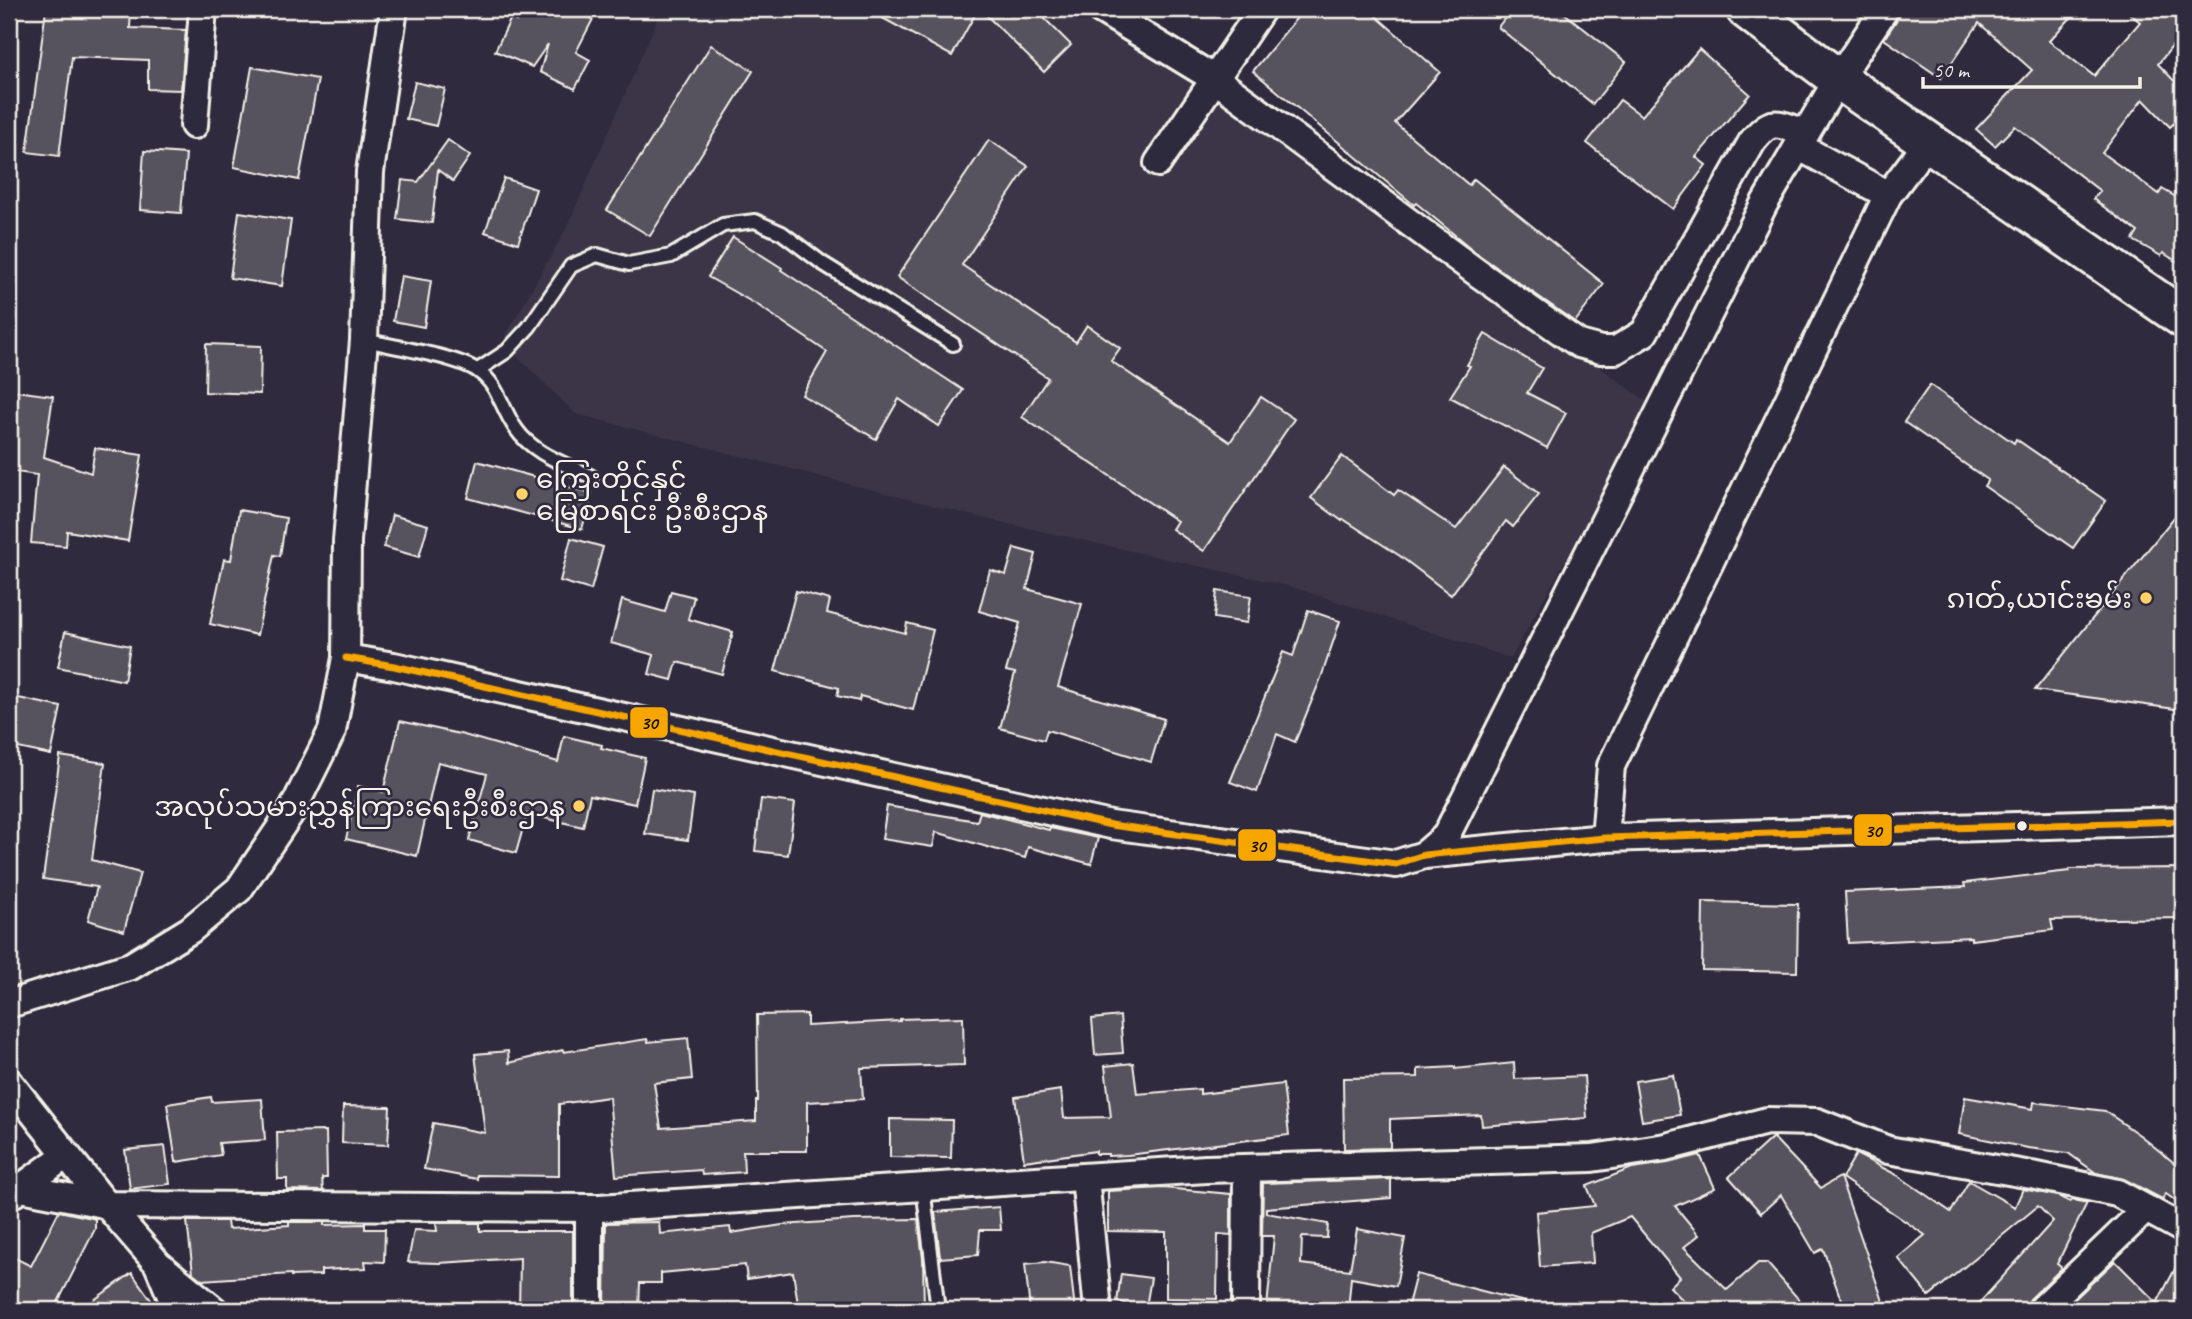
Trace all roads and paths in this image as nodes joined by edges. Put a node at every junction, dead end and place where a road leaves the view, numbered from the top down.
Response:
1 (203, 9) edge
2 (394, 9) edge
3 (1100, 9) edge
4 (1262, 9) edge
5 (1746, 9) edge
6 (1885, 9) edge
7 (1215, 79) junction
8 (1838, 79) junction
9 (194, 125) dead end
10 (1802, 139) junction
11 (1928, 142) junction
12 (1158, 163) dead end
13 (1729, 183) junction
14 (1888, 195) junction
15 (1764, 204) junction
16 (2183, 318) edge
17 (364, 340) junction
18 (953, 344) dead end
19 (478, 370) junction
20 (592, 477) dead end
21 (346, 658) junction
22 (2183, 821) edge
23 (1605, 838) junction
24 (1424, 855) junction
25 (9, 1004) edge
26 (9, 1082) edge
27 (66, 1155) junction
28 (1247, 1168) junction
29 (1085, 1177) junction
30 (923, 1187) junction
31 (15, 1192) edge
32 (109, 1205) junction
33 (589, 1208) junction
34 (2146, 1209) junction
35 (2183, 1228) edge
36 (158, 1264) junction
37 (177, 1310) edge
38 (214, 1310) edge
39 (589, 1310) edge
40 (937, 1310) edge
41 (1098, 1310) edge
42 (1246, 1310) edge
43 (2041, 1310) edge

1 - 9 street
2 - 17 street
3 - 7 street
4 - 7 street
5 - 8 highway
6 - 8 street
7 - 12 street
7 - 13 street
8 - 10 street
8 - 11 highway
10 - 13 street
10 - 14 street
10 - 15 street
11 - 14 street
11 - 16 highway
13 - 15 street
14 - 23 street
15 - 24 street
17 - 19 lane
17 - 21 street
18 - 19 lane
19 - 20 lane
21 - 24 street
21 - 25 street
22 - 23 street
23 - 24 street
26 - 27 street
27 - 31 street
27 - 32 street
28 - 29 street
28 - 34 street
28 - 42 street
29 - 30 street
29 - 41 street
30 - 33 street
30 - 40 lane
31 - 32 street
32 - 33 street
32 - 36 street
33 - 39 street
34 - 35 street
34 - 43 street
36 - 37 street
36 - 38 street

